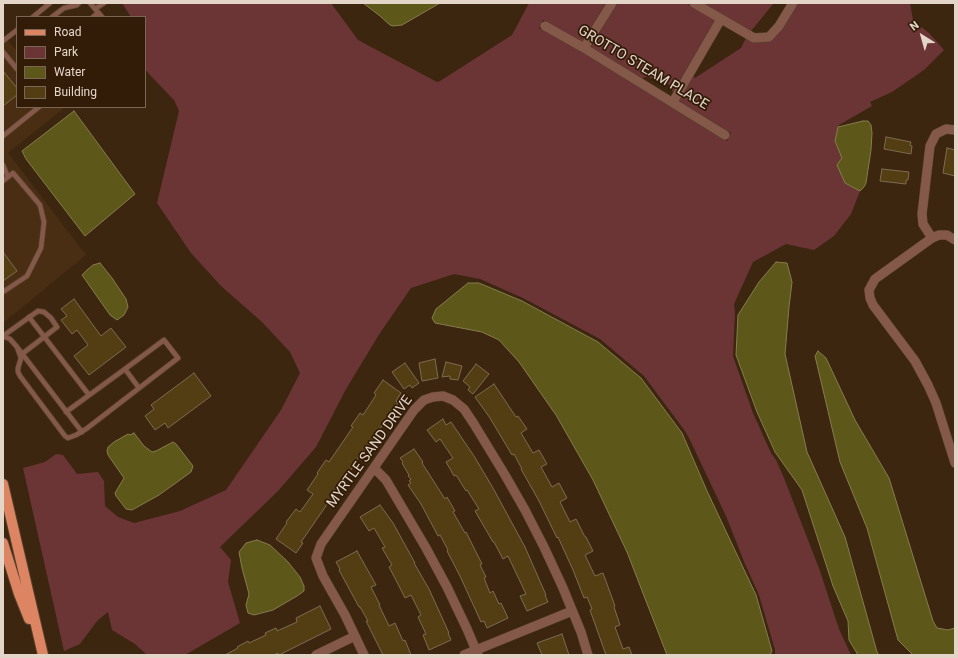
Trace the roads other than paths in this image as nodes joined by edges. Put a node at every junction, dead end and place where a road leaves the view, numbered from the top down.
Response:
1 (50, 3) edge
2 (79, 3) edge
3 (90, 3) edge
4 (104, 3) edge
5 (612, 3) edge
6 (694, 3) edge
7 (793, 3) edge
8 (99, 13) edge
9 (34, 16) edge
10 (53, 16) edge
11 (721, 19) junction
12 (545, 26) dead end
13 (16, 31) edge
14 (3, 42) edge
15 (584, 48) junction
16 (3, 52) edge
17 (16, 68) edge
18 (673, 102) junction
19 (38, 108) edge
20 (955, 130) edge
21 (4, 133) edge
22 (725, 135) dead end
23 (3, 165) edge
24 (8, 177) junction
25 (3, 181) edge
26 (932, 238) junction
27 (955, 240) edge
28 (3, 292) edge
29 (29, 317) junction
30 (3, 337) edge
31 (44, 337) junction
32 (17, 346) junction
33 (22, 354) junction
34 (125, 369) junction
35 (139, 388) junction
36 (89, 396) junction
37 (66, 412) junction
38 (82, 432) junction
39 (955, 463) edge
40 (374, 468) junction
41 (3, 484) edge
42 (3, 543) edge
43 (572, 611) junction
44 (355, 636) junction
45 (477, 652) edge
46 (43, 655) edge
47 (316, 655) edge
48 (364, 655) edge
49 (464, 655) edge
50 (588, 655) edge

1 - 9 lane
2 - 10 lane
3 - 8 lane
4 - 8 lane
5 - 15 street
6 - 11 street
7 - 11 street
11 - 18 street
12 - 15 street, GROTTO STEAM PLACE
13 - 14 lane
15 - 18 street, GROTTO STEAM PLACE
16 - 17 lane
18 - 22 street, GROTTO STEAM PLACE
19 - 21 lane
20 - 26 street
23 - 24 lane
24 - 25 lane
24 - 28 lane
26 - 27 street
26 - 39 street
29 - 30 lane
29 - 31 lane
29 - 31 lane
30 - 32 lane
31 - 33 lane
31 - 36 lane
32 - 33 lane
32 - 38 lane
33 - 37 lane
34 - 35 lane
34 - 35 lane
34 - 36 lane
35 - 38 lane
36 - 37 lane
37 - 38 lane
40 - 43 street, MYRTLE SAND DRIVE
40 - 44 street, MYRTLE SAND DRIVE
40 - 45 street
41 - 46 main road
42 - 46 main road
43 - 45 street
43 - 50 street, MYRTLE SAND DRIVE
44 - 47 street
44 - 48 street, MYRTLE SAND DRIVE
45 - 49 street

